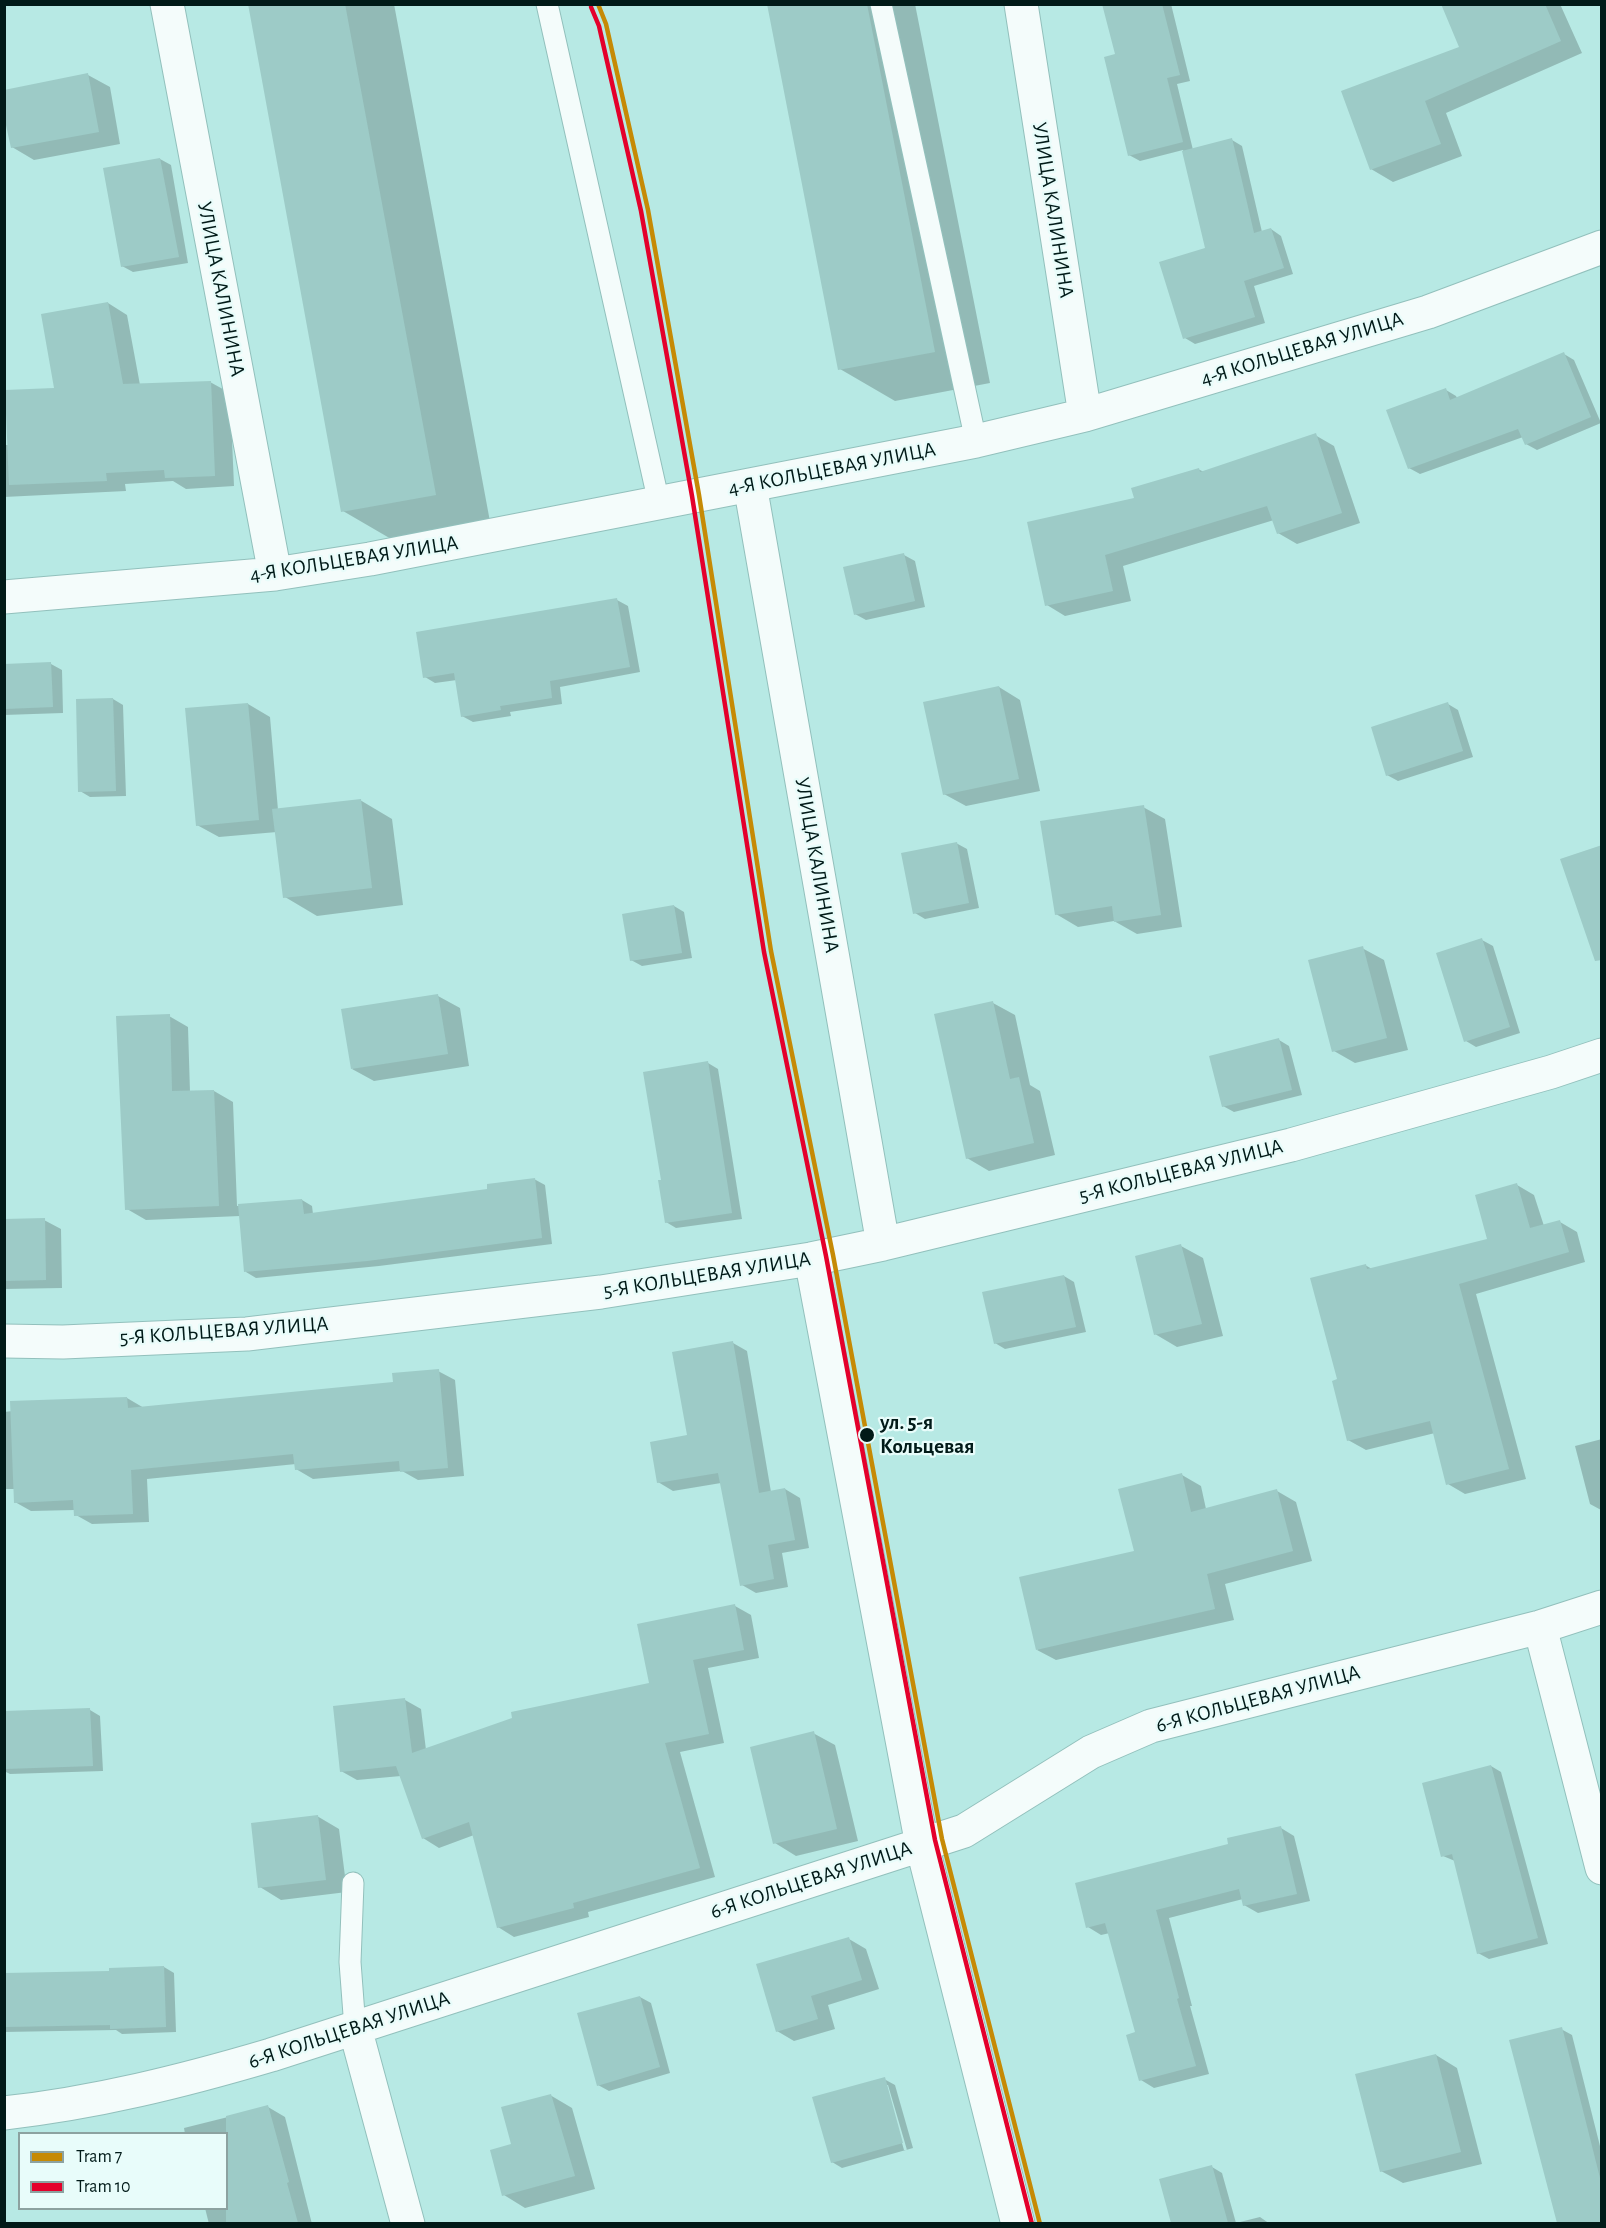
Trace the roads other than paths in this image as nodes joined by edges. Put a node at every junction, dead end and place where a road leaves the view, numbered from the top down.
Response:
1 (167, 4) edge
2 (547, 4) edge
3 (880, 4) edge
4 (1021, 4) edge
5 (1602, 247) edge
6 (1085, 415) junction
7 (976, 441) junction
8 (750, 485) junction
9 (659, 503) junction
10 (275, 574) junction
11 (4, 597) edge
12 (1602, 1055) edge
13 (883, 1244) junction
14 (812, 1259) junction
15 (4, 1341) edge
16 (1602, 1607) edge
17 (1540, 1627) junction
18 (922, 1845) junction
19 (1602, 1868) edge
20 (353, 1883) dead end
21 (355, 2028) junction
22 (4, 2113) edge
23 (408, 2223) edge
24 (1018, 2223) edge

1 - 10 street, УЛИЦА КАЛИНИНА
2 - 9 lane
3 - 7 lane
4 - 6 street, УЛИЦА КАЛИНИНА
5 - 6 street, 4-Я КОЛЬЦЕВАЯ УЛИЦА
6 - 7 street, 4-Я КОЛЬЦЕВАЯ УЛИЦА
7 - 8 street, 4-Я КОЛЬЦЕВАЯ УЛИЦА
8 - 9 street, 4-Я КОЛЬЦЕВАЯ УЛИЦА
8 - 13 street, УЛИЦА КАЛИНИНА
9 - 10 street, 4-Я КОЛЬЦЕВАЯ УЛИЦА
10 - 11 street, 4-Я КОЛЬЦЕВАЯ УЛИЦА
12 - 13 street, 5-Я КОЛЬЦЕВАЯ УЛИЦА
13 - 14 street, 5-Я КОЛЬЦЕВАЯ УЛИЦА
14 - 15 street, 5-Я КОЛЬЦЕВАЯ УЛИЦА
14 - 18 street
16 - 17 street, 6-Я КОЛЬЦЕВАЯ УЛИЦА
17 - 18 street, 6-Я КОЛЬЦЕВАЯ УЛИЦА
17 - 19 street
18 - 21 street, 6-Я КОЛЬЦЕВАЯ УЛИЦА
18 - 24 street
20 - 21 lane
21 - 22 street, 6-Я КОЛЬЦЕВАЯ УЛИЦА
21 - 23 street

